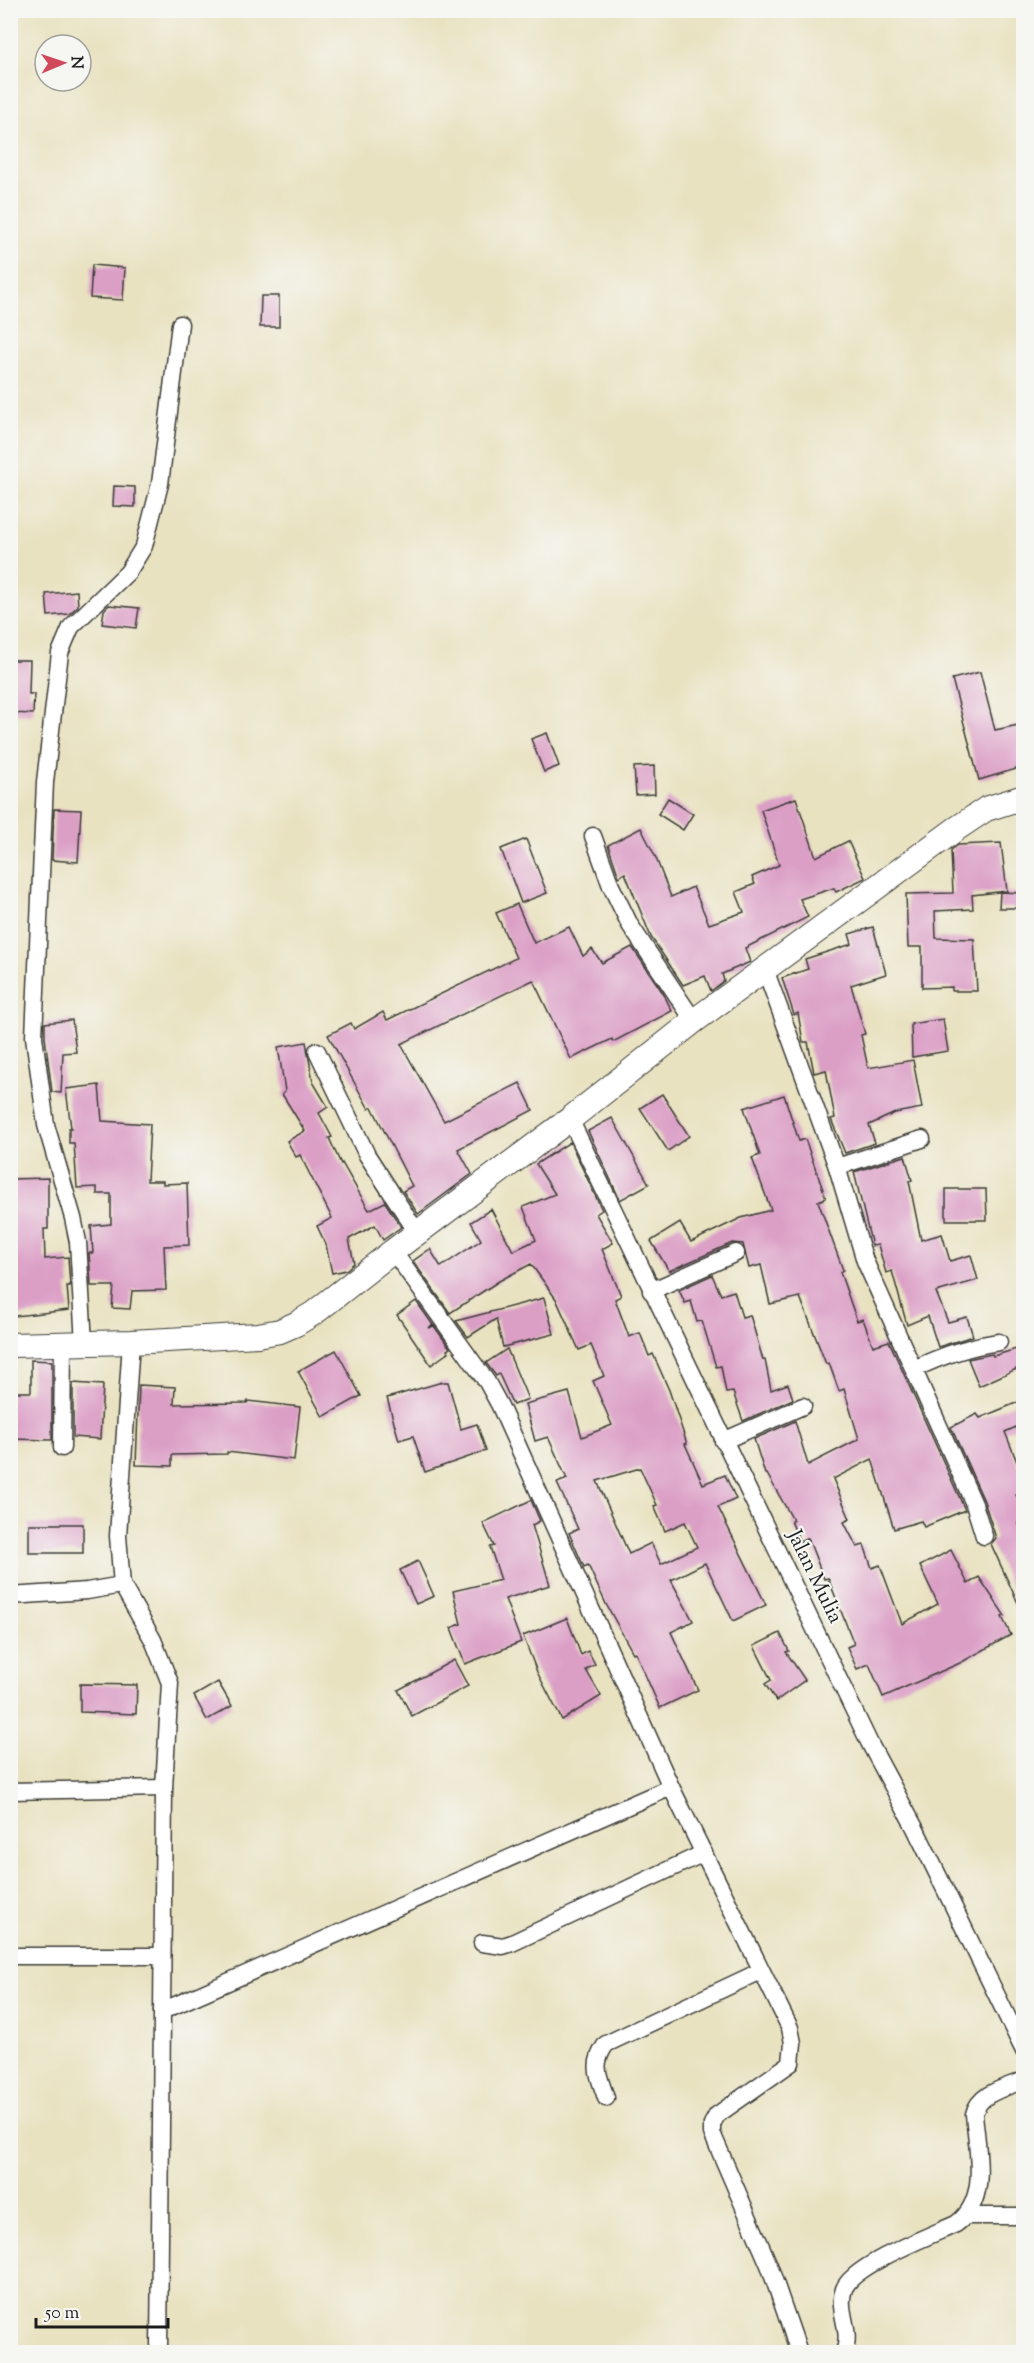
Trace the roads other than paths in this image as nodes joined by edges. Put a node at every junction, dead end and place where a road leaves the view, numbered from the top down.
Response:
1 (180, 324) dead end
2 (1023, 797) edge
3 (593, 836) dead end
4 (765, 969) junction
5 (694, 1022) junction
6 (317, 1051) dead end
7 (570, 1119) junction
8 (922, 1139) dead end
9 (837, 1167) junction
10 (418, 1234) junction
11 (393, 1251) junction
12 (736, 1254) dead end
13 (651, 1291) junction
14 (131, 1342) junction
15 (999, 1342) dead end
16 (74, 1343) junction
17 (10, 1345) edge
18 (914, 1369) junction
19 (803, 1406) dead end
20 (723, 1441) junction
21 (62, 1448) dead end
22 (984, 1536) dead end
23 (122, 1586) junction
24 (10, 1596) edge
25 (670, 1787) junction
26 (164, 1788) junction
27 (10, 1791) edge
28 (704, 1853) junction
29 (482, 1943) dead end
30 (10, 1956) edge
31 (162, 1956) junction
32 (761, 1971) junction
33 (162, 2011) junction
34 (1023, 2051) edge
35 (1023, 2080) edge
36 (606, 2098) dead end
37 (967, 2216) junction
38 (1023, 2216) edge
39 (159, 2352) edge
40 (800, 2352) edge
41 (844, 2352) edge

1 - 16 street
2 - 4 main road
3 - 5 street
4 - 5 main road
4 - 9 street
5 - 7 main road
6 - 10 street
7 - 10 main road
7 - 13 street, Jalan Mulia
8 - 9 street
9 - 18 street
10 - 11 main road
11 - 14 main road
11 - 25 street
12 - 13 street
13 - 20 street, Jalan Mulia
14 - 16 main road
14 - 23 street
15 - 18 street
16 - 17 main road
16 - 21 street
18 - 22 street
19 - 20 street
20 - 34 street, Jalan Mulia
23 - 24 street
23 - 26 street
25 - 28 street
25 - 33 street
26 - 27 street
26 - 31 street
28 - 29 street
28 - 32 street
30 - 31 street
31 - 33 street
32 - 36 street
32 - 40 street
33 - 39 street
35 - 37 street
37 - 38 street
37 - 41 street

